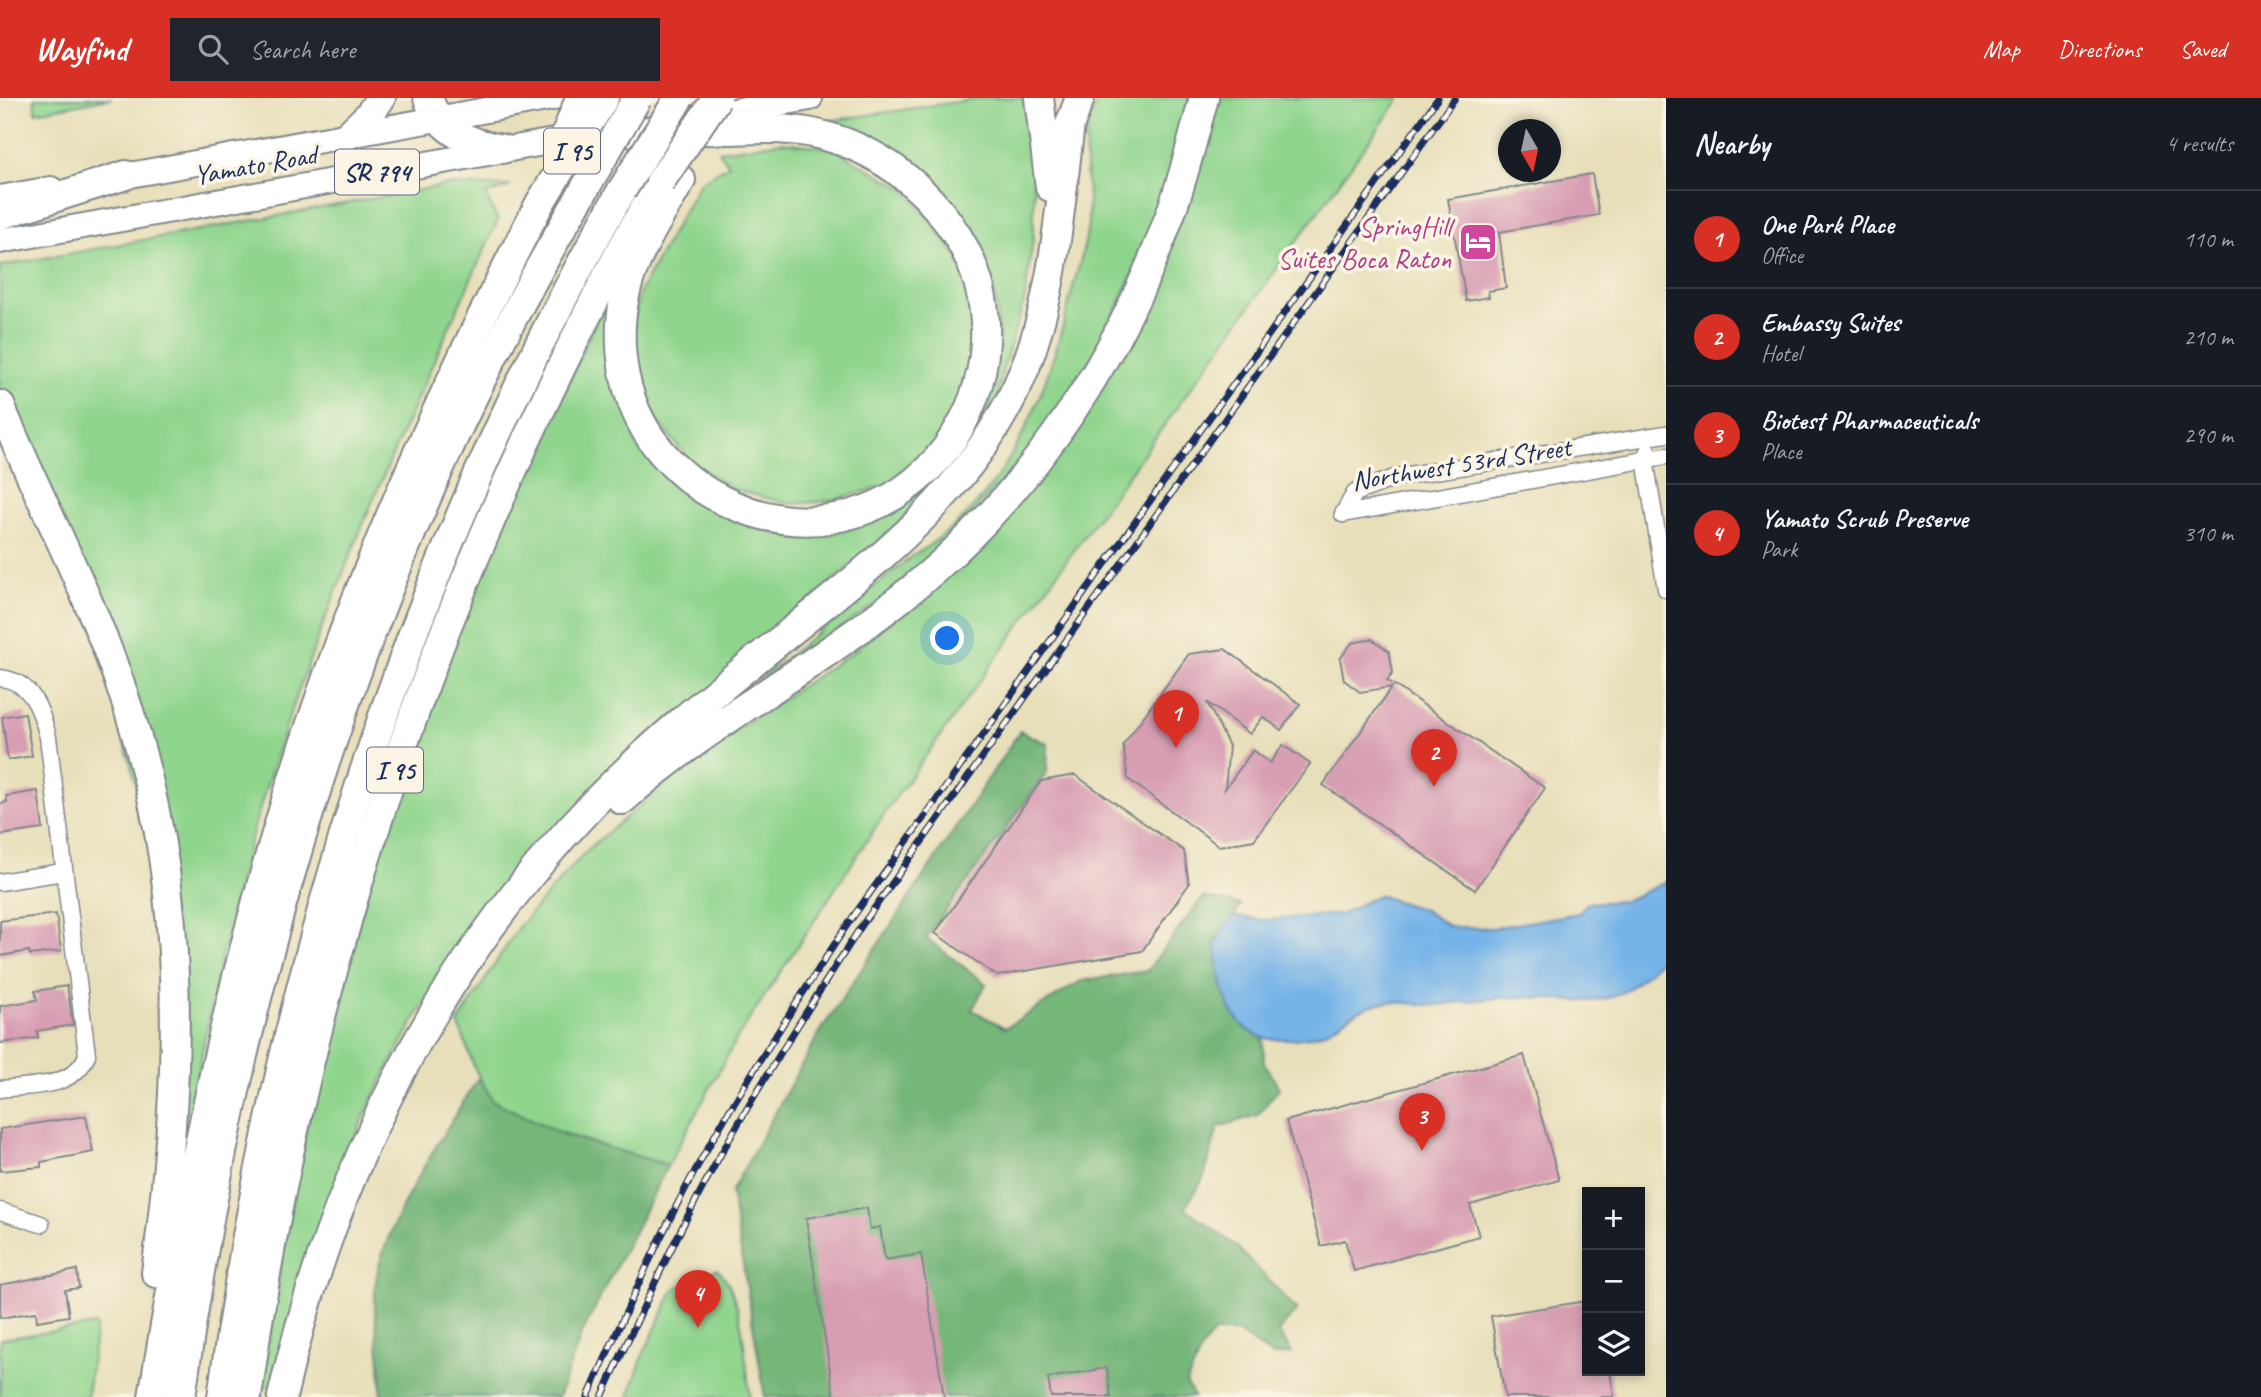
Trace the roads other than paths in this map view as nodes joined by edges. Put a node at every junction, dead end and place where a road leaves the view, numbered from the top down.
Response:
1 (380, 98) edge
2 (552, 98) edge
3 (580, 98) edge
4 (604, 98) edge
5 (637, 98) edge
6 (679, 98) edge
7 (720, 98) edge
8 (810, 98) edge
9 (1039, 98) edge
10 (1080, 98) edge
11 (1204, 98) edge
12 (433, 108) edge
13 (611, 132) junction
14 (348, 135) junction
15 (503, 149) junction
16 (126, 176) junction
17 (670, 181) junction
18 (0, 198) edge
19 (540, 203) junction
20 (0, 215) edge
21 (1055, 235) junction
22 (0, 241) edge
23 (0, 405) edge
24 (0, 421) edge
25 (1660, 435) edge
26 (16, 445) junction
27 (1666, 454) edge
28 (1645, 459) junction
29 (1666, 589) edge
30 (0, 678) edge
31 (63, 872) junction
32 (0, 882) edge
33 (449, 987) junction
34 (0, 1089) edge
35 (0, 1211) edge
36 (41, 1224) dead end
37 (153, 1396) edge
38 (181, 1397) edge
39 (222, 1397) edge
40 (247, 1397) edge
41 (282, 1397) edge

1 - 14 highway
2 - 12 main road, Yamato Road / SR 794
3 - 19 highway, bridge
4 - 19 highway, I 95, bridge
5 - 38 highway, bridge
6 - 39 highway, bridge
7 - 17 highway
8 - 13 main road, Yamato Road / SR 794
9 - 21 highway
10 - 21 highway
11 - 33 highway
12 - 14 main road, Yamato Road / SR 794
12 - 15 highway
13 - 15 main road, Yamato Road / SR 794
13 - 17 highway
14 - 16 main road, Yamato Road / SR 794
15 - 22 main road, Yamato Road / SR 794
16 - 18 main road, Yamato Road / SR 794
16 - 20 highway
17 - 40 highway, I 95
19 - 37 highway, I 95
21 - 33 highway
23 - 26 highway
24 - 26 highway
25 - 27 street
25 - 28 street
25 - 28 street, Northwest 53rd Street
26 - 37 highway
27 - 28 street, Northwest 53rd Street
28 - 29 street
30 - 31 street
31 - 32 street
31 - 34 street
33 - 41 highway
35 - 36 street

